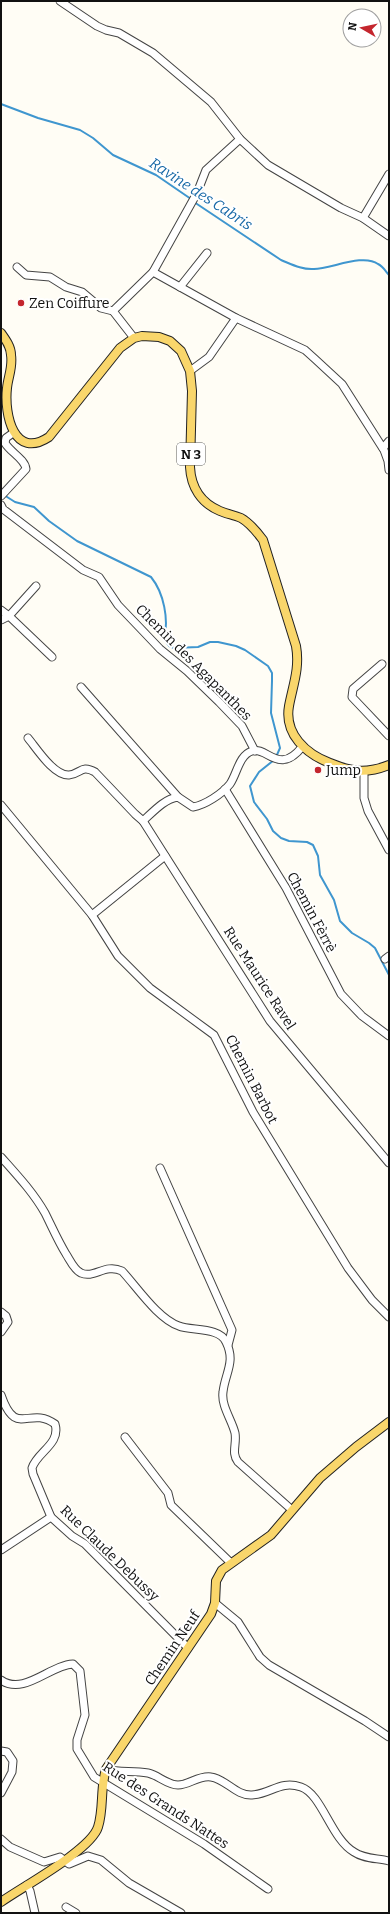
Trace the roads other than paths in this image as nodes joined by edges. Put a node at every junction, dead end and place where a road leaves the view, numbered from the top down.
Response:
1 (60, 1) edge
2 (240, 139) junction
3 (389, 174) edge
4 (363, 218) junction
5 (389, 236) edge
6 (207, 253) dead end
7 (17, 267) dead end
8 (153, 272) junction
9 (180, 287) junction
10 (114, 311) junction
11 (236, 318) junction
12 (1, 333) edge
13 (134, 338) junction
14 (190, 371) junction
15 (13, 433) junction
16 (389, 441) edge
17 (383, 448) junction
18 (389, 470) edge
19 (1, 496) edge
20 (1, 505) edge
21 (36, 586) dead end
22 (1, 610) edge
23 (9, 616) junction
24 (1, 620) edge
25 (52, 658) dead end
26 (382, 664) dead end
27 (81, 687) dead end
28 (389, 736) edge
29 (28, 738) dead end
30 (302, 747) junction
31 (255, 751) junction
32 (389, 765) edge
33 (364, 772) junction
34 (225, 789) junction
35 (178, 797) junction
36 (1, 805) edge
37 (143, 821) junction
38 (389, 850) edge
39 (164, 856) junction
40 (92, 915) junction
41 (389, 1036) edge
42 (1, 1158) edge
43 (389, 1163) edge
44 (160, 1168) dead end
45 (1, 1312) edge
46 (389, 1317) edge
47 (1, 1332) edge
48 (228, 1346) junction
49 (1, 1395) edge
50 (389, 1422) edge
51 (125, 1437) dead end
52 (292, 1510) junction
53 (51, 1517) junction
54 (1, 1550) edge
55 (232, 1562) junction
56 (215, 1603) junction
57 (188, 1648) junction
58 (1, 1680) edge
59 (389, 1737) edge
60 (1, 1751) edge
61 (106, 1769) junction
62 (102, 1782) junction
63 (1, 1793) edge
64 (1, 1839) edge
65 (65, 1859) junction
66 (389, 1861) edge
67 (27, 1885) junction
68 (268, 1890) dead end
69 (1, 1902) edge
70 (66, 1907) dead end
71 (35, 1913) edge
72 (76, 1913) edge
73 (181, 1913) edge

1 - 2 street
2 - 4 street
2 - 8 street
3 - 4 street
4 - 5 street
6 - 9 street
7 - 10 street
8 - 9 street
8 - 10 street
9 - 11 street
10 - 13 street
11 - 14 street
11 - 17 street
12 - 15 main road
13 - 14 main road, N 3
13 - 15 main road
14 - 30 main road, N 3
15 - 19 street
16 - 17 street
17 - 18 street
20 - 31 street, Chemin des Agapanthes
21 - 23 street
22 - 23 street
23 - 24 street
23 - 25 street
26 - 28 street
27 - 35 street
29 - 37 street, Rue Maurice Ravel
30 - 31 street
30 - 33 main road, N 3
31 - 34 street
32 - 33 main road, N 3
33 - 38 street
34 - 35 street
34 - 41 street, Chemin Fèrrè
35 - 37 street
36 - 40 street, Chemin Barbot
37 - 39 street, Rue Maurice Ravel
39 - 40 street
39 - 43 street, Rue Maurice Ravel
40 - 46 street, Chemin Barbot
42 - 48 street
44 - 48 street
45 - 47 street
48 - 52 street
49 - 53 street, Rue Claude Debussy
50 - 52 main road, Chemin Neuf
51 - 55 street
52 - 55 main road, Chemin Neuf
53 - 54 street
53 - 57 street, Rue Claude Debussy
55 - 56 main road, Chemin Neuf
56 - 57 main road, Chemin Neuf
56 - 59 street
57 - 61 main road, Chemin Neuf
58 - 62 street, Rue des Grands Nattes
60 - 63 street
61 - 62 main road, Chemin Neuf
61 - 66 street
62 - 65 main road, Chemin Neuf
62 - 68 street, Rue des Grands Nattes
64 - 65 street
65 - 67 main road, Chemin Neuf
65 - 73 street
67 - 69 main road, Chemin Neuf
67 - 71 street
70 - 72 street

